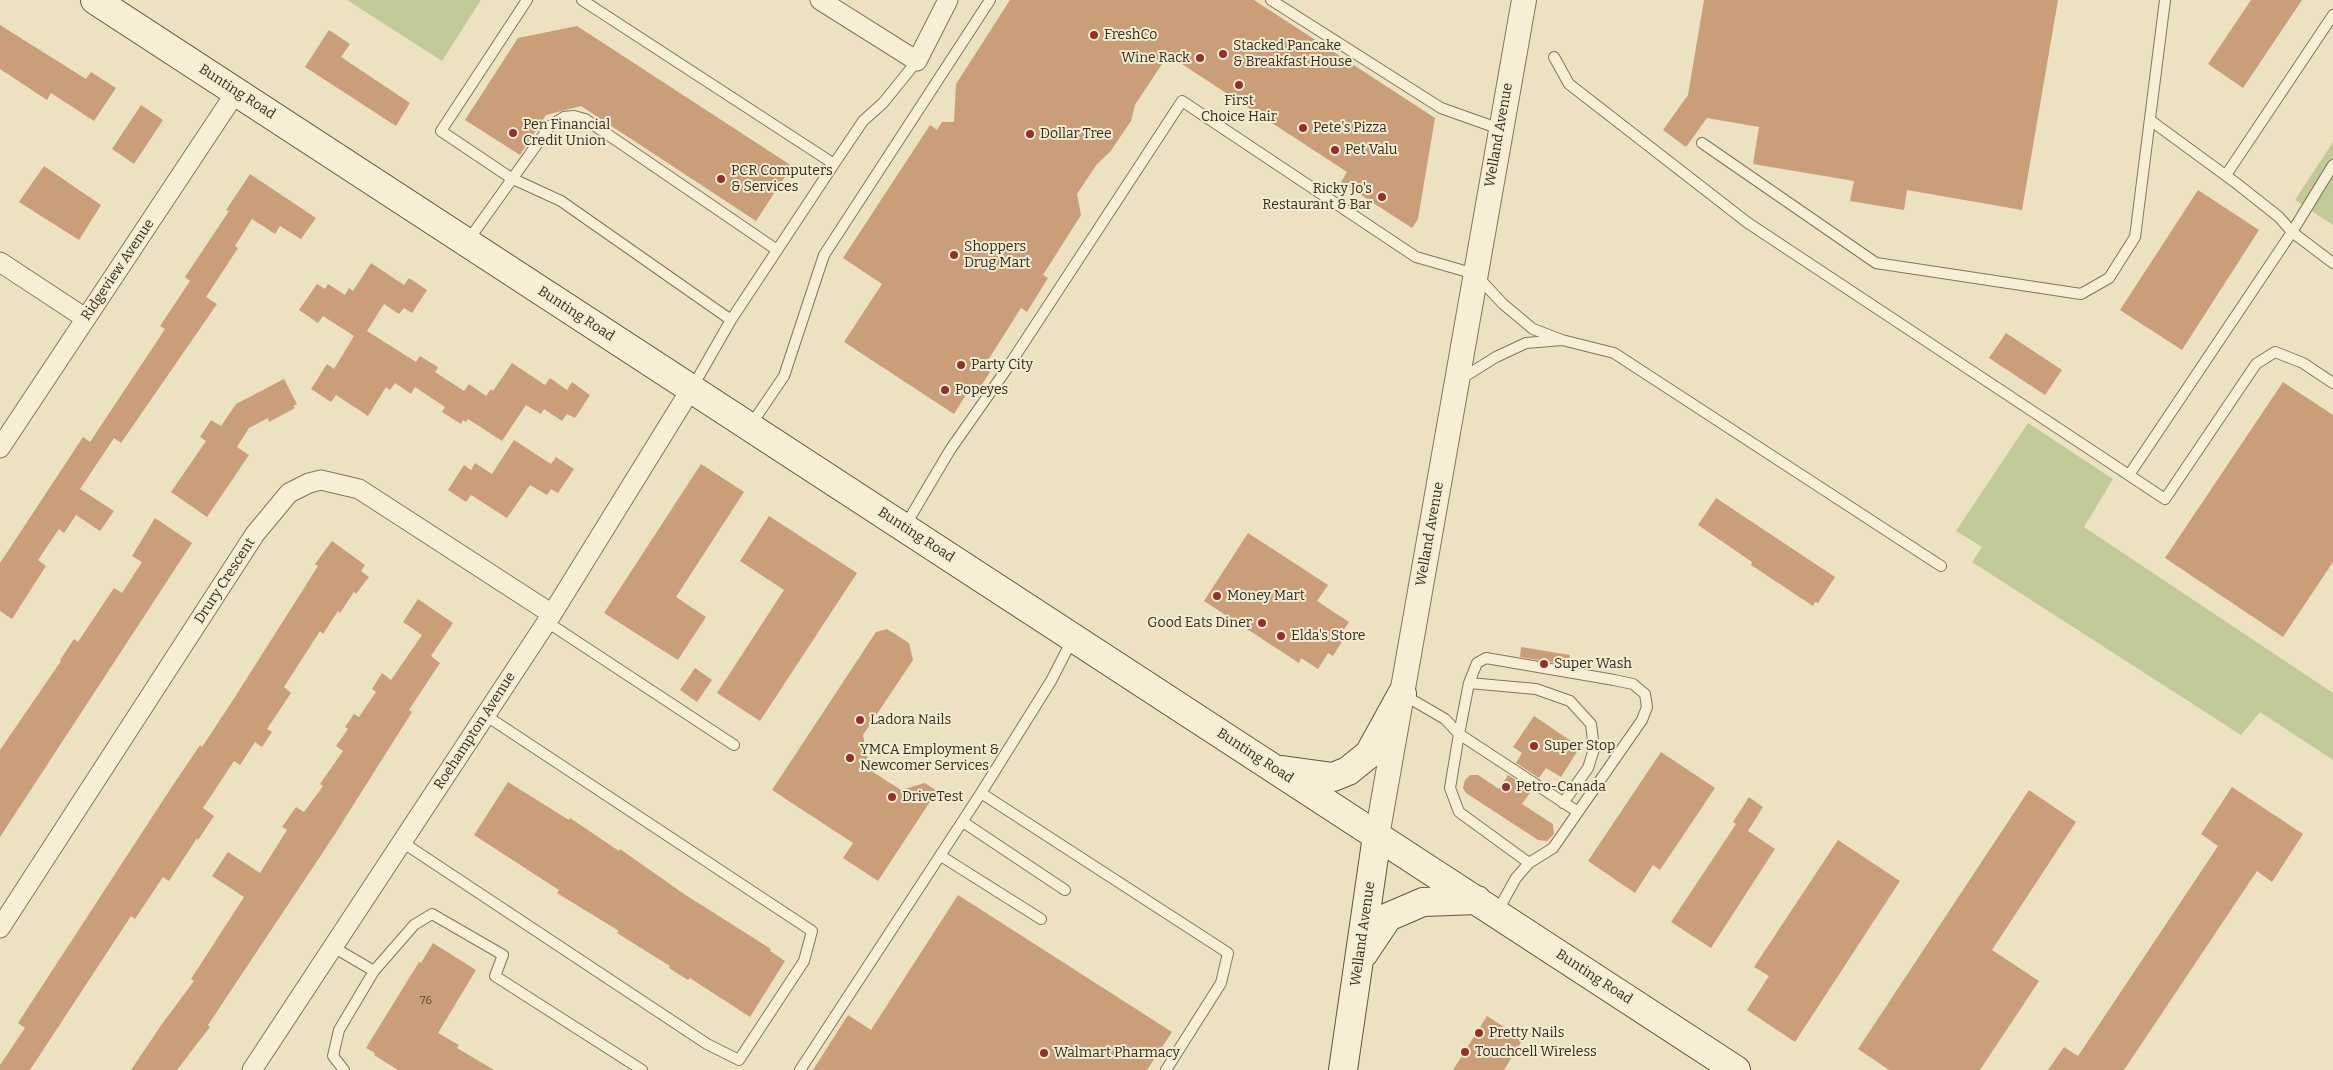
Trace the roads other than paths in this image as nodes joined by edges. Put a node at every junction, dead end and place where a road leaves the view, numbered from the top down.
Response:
1 (95, 0) edge
2 (527, 0) edge
3 (582, 0) edge
4 (820, 0) edge
5 (948, 0) edge
6 (990, 0) edge
7 (1271, 0) edge
8 (1524, 0) edge
9 (2166, 0) edge
10 (2333, 15) edge
11 (1554, 57) dead end
12 (916, 61) junction
13 (236, 92) junction
14 (2150, 120) junction
15 (1500, 129) junction
16 (1702, 143) dead end
17 (834, 164) junction
18 (2333, 165) edge
19 (2226, 175) junction
20 (511, 178) junction
21 (2292, 232) junction
22 (467, 242) junction
23 (778, 250) junction
24 (0, 262) edge
25 (2333, 263) edge
26 (1475, 274) junction
27 (86, 318) junction
28 (731, 320) junction
29 (1562, 340) junction
30 (1456, 382) junction
31 (2333, 383) edge
32 (691, 389) junction
33 (750, 426) junction
34 (0, 448) edge
35 (2129, 475) junction
36 (904, 527) junction
37 (1941, 566) dead end
38 (549, 618) junction
39 (1073, 638) junction
40 (1469, 683) junction
41 (1402, 694) junction
42 (485, 715) junction
43 (1459, 734) junction
44 (734, 745) dead end
45 (1274, 768) junction
46 (981, 794) junction
47 (1563, 802) junction
48 (1578, 812) junction
49 (963, 822) junction
50 (1377, 836) junction
51 (402, 842) junction
52 (941, 856) junction
53 (1529, 863) junction
54 (1065, 890) dead end
55 (1486, 906) junction
56 (1041, 919) dead end
57 (0, 928) edge
58 (333, 947) junction
59 (1359, 960) junction
60 (374, 971) junction
61 (252, 1070) edge
62 (344, 1070) edge
63 (642, 1070) edge
64 (800, 1070) edge
65 (1166, 1070) edge
66 (1343, 1070) edge
67 (1736, 1070) edge

1 - 13 main road, Bunting Road
2 - 20 lane
3 - 17 lane
4 - 12 street
5 - 12 street
6 - 33 lane
7 - 15 lane
8 - 15 street, Welland Avenue
9 - 14 lane
10 - 19 lane
11 - 35 lane
12 - 17 lane
13 - 22 main road, Bunting Road
13 - 27 street, Ridgeview Avenue
14 - 16 lane
14 - 19 lane
15 - 26 street, Welland Avenue
17 - 23 lane
18 - 21 lane
19 - 21 lane
20 - 22 lane
20 - 23 lane
20 - 28 lane
21 - 25 lane
21 - 35 lane
22 - 32 main road, Bunting Road
23 - 28 lane
24 - 27 street
26 - 29 lane
26 - 30 street, Welland Avenue
26 - 36 lane
27 - 34 street, Ridgeview Avenue
28 - 32 lane
29 - 30 lane
29 - 37 lane
30 - 41 street, Welland Avenue
31 - 35 lane
32 - 33 main road, Bunting Road
32 - 38 street, Roehampton Avenue
33 - 36 main road, Bunting Road
36 - 39 main road, Bunting Road
38 - 42 street, Roehampton Avenue
38 - 44 lane
38 - 57 street, Drury Crescent
39 - 45 main road, Bunting Road
39 - 46 lane
40 - 43 lane
40 - 47 lane
40 - 48 lane
41 - 43 lane
41 - 45 main road
41 - 50 street, Welland Avenue
42 - 51 street, Roehampton Avenue
42 - 51 lane
43 - 47 lane
43 - 53 lane
45 - 50 main road, Bunting Road
46 - 49 lane
46 - 65 lane
47 - 48 lane
48 - 53 lane
49 - 52 lane
49 - 54 lane
50 - 55 main road, Bunting Road
50 - 59 main road, Welland Avenue
51 - 58 street, Roehampton Avenue
52 - 56 lane
52 - 64 lane
53 - 55 lane
55 - 59 main road
55 - 67 main road, Bunting Road
58 - 60 lane
58 - 61 street, Roehampton Avenue
59 - 66 main road, Welland Avenue
60 - 62 lane
60 - 63 lane

